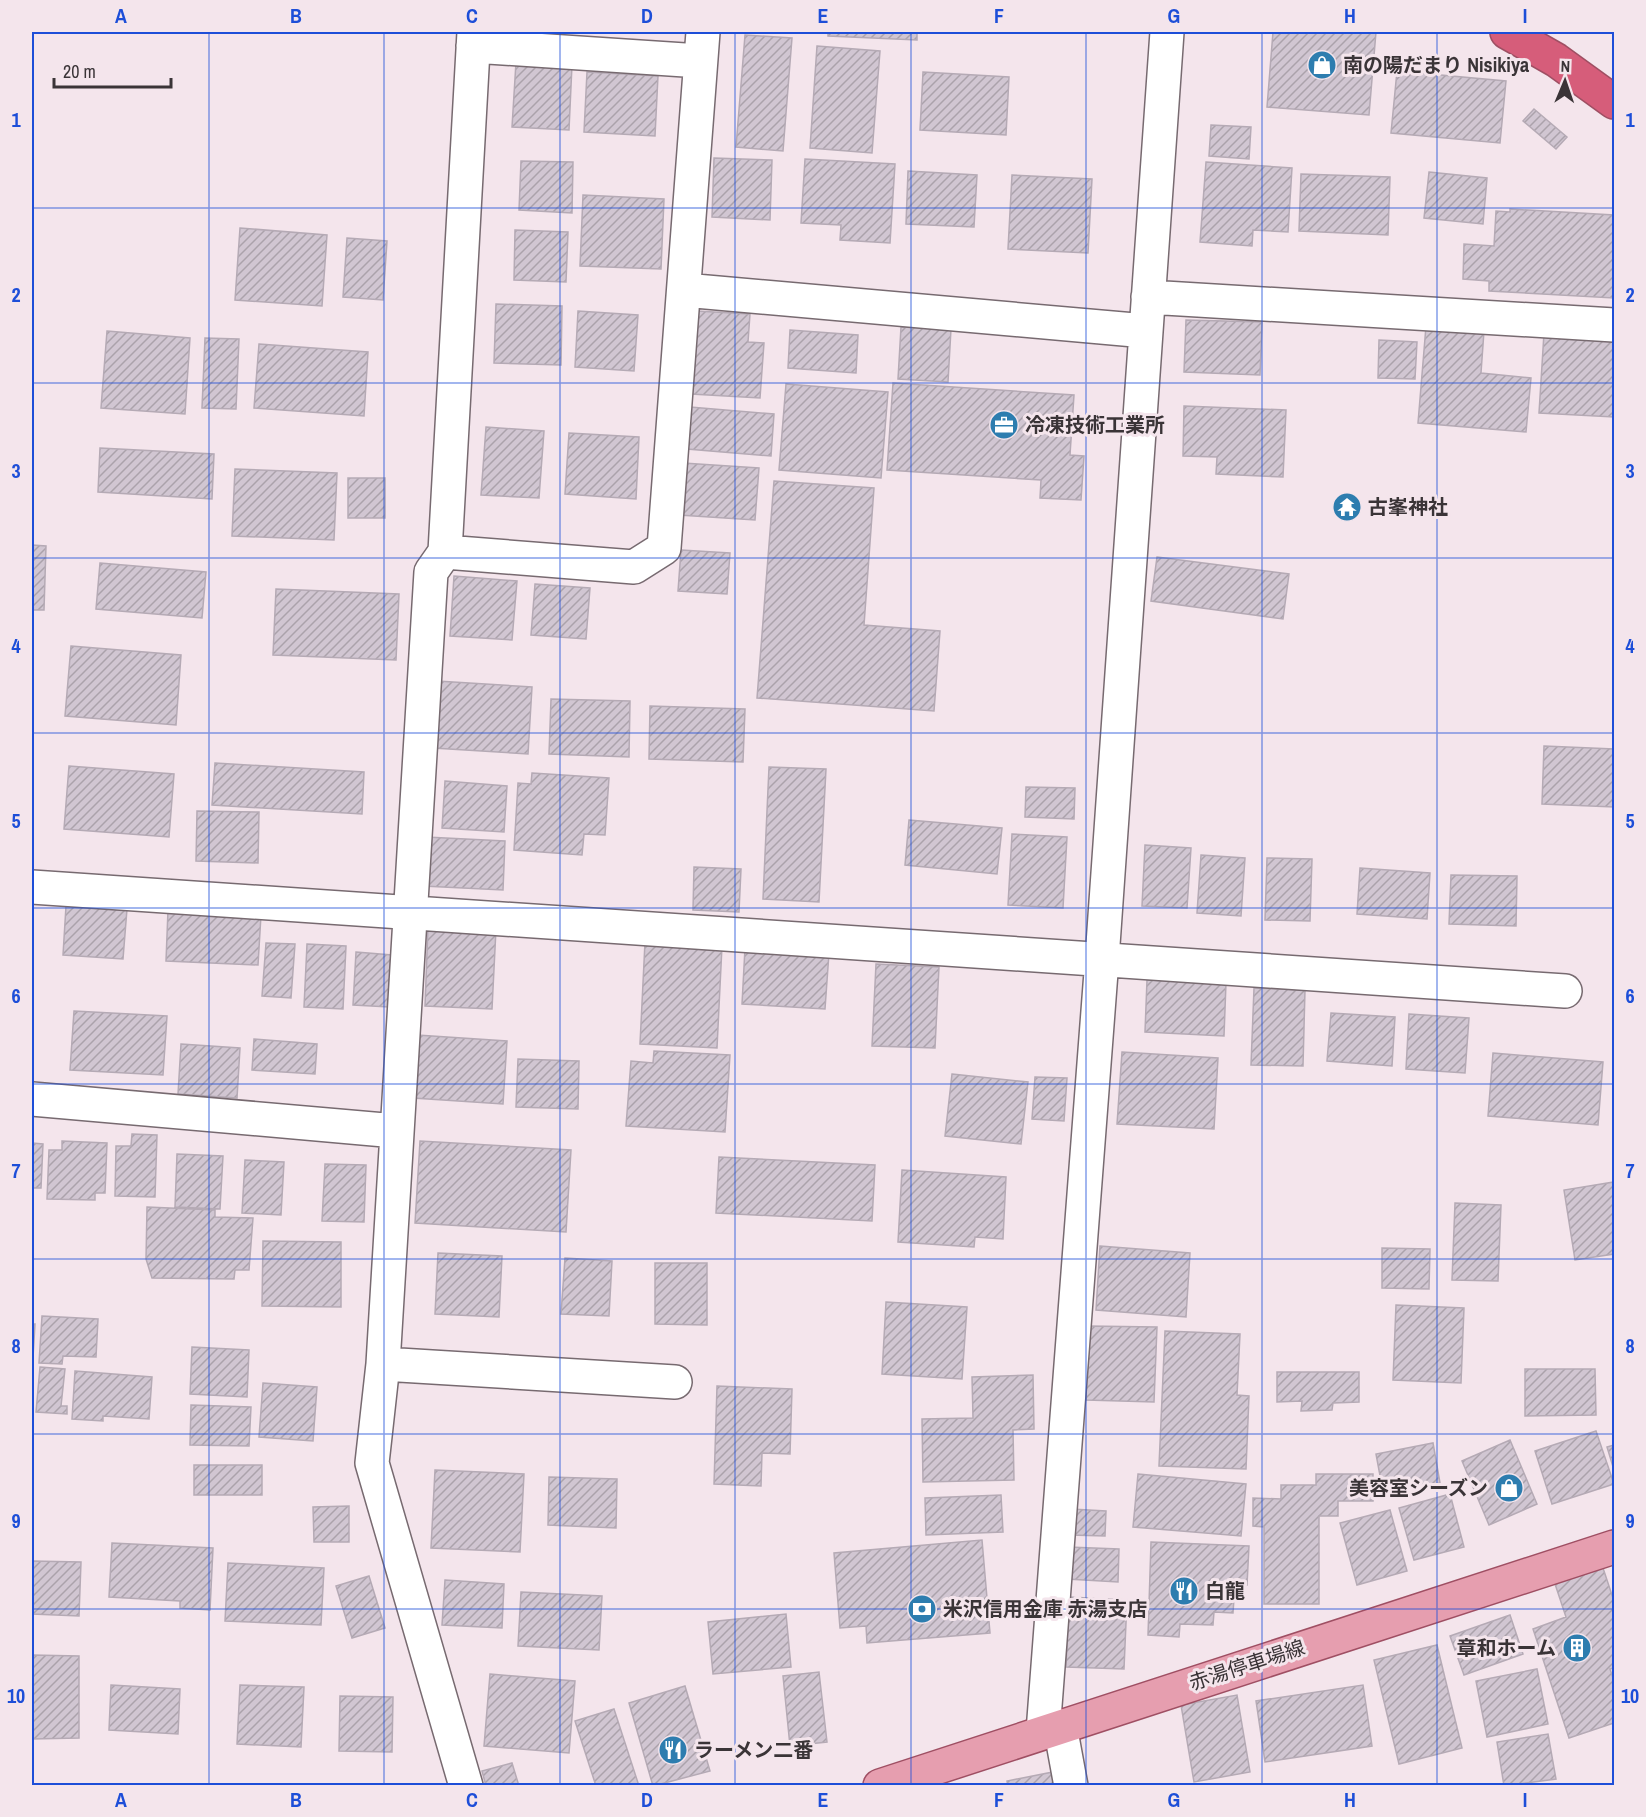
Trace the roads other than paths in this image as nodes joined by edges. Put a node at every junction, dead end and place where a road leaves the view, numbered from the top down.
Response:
1 (1167, 32) edge
2 (1507, 32) edge
3 (474, 38) edge
4 (701, 46) edge
5 (1614, 102) edge
6 (684, 290) junction
7 (1148, 297) junction
8 (1614, 325) edge
9 (1146, 331) junction
10 (445, 552) junction
11 (32, 887) edge
12 (409, 912) junction
13 (1102, 959) junction
14 (1565, 991) dead end
15 (32, 1099) edge
16 (396, 1131) junction
17 (383, 1364) junction
18 (675, 1382) dead end
19 (1614, 1547) edge
20 (1052, 1729) junction
21 (466, 1785) edge
22 (880, 1785) edge
23 (1071, 1785) edge

1 - 7 street
2 - 5 highway
3 - 4 street
3 - 10 street
4 - 6 street
6 - 9 street
6 - 10 street
7 - 8 street
7 - 9 street
9 - 13 street
10 - 12 street
11 - 12 street
12 - 13 street
12 - 16 street
13 - 14 street
13 - 20 street
15 - 16 street
16 - 17 street
17 - 18 street
17 - 21 street
19 - 20 main road, 赤湯停車場線
20 - 22 main road, 赤湯停車場線
20 - 23 street

